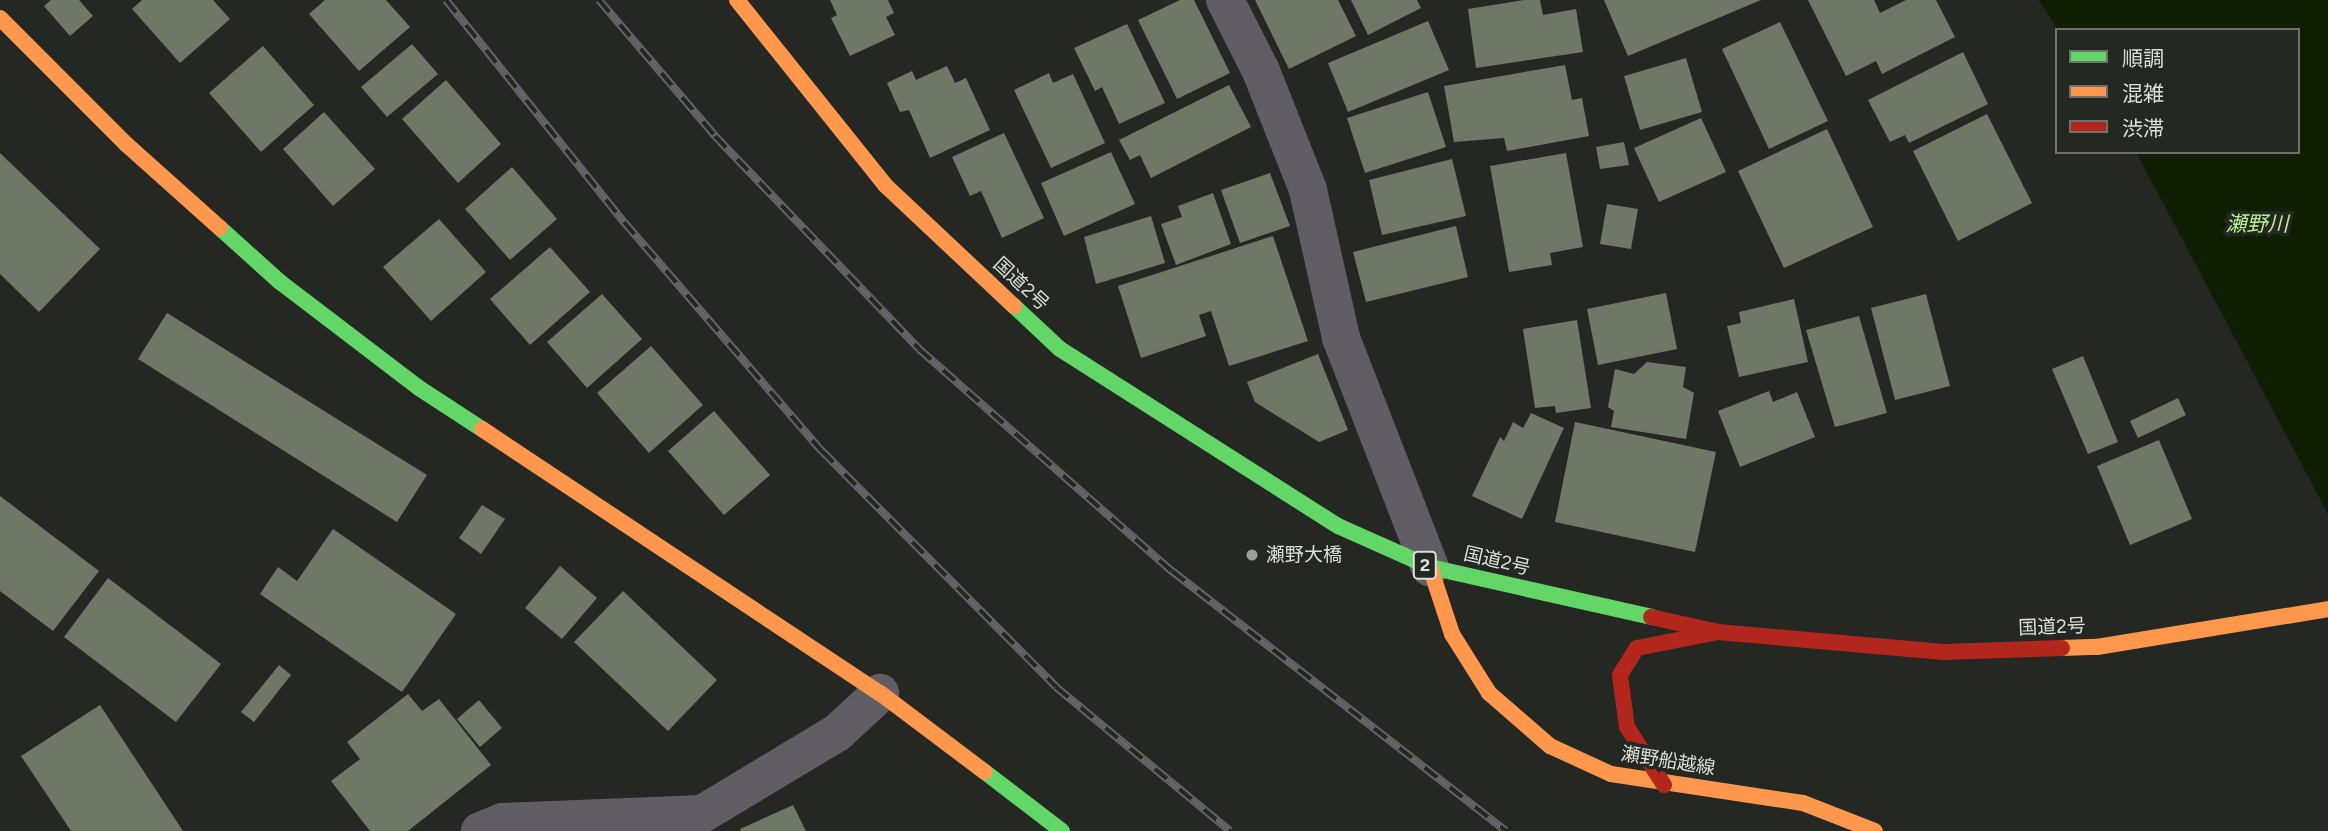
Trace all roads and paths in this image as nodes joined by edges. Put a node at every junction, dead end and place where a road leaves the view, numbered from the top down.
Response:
1 (737, 0) edge
2 (1224, 0) edge
3 (0, 18) edge
4 (1430, 567) junction
5 (2322, 610) edge
6 (1718, 632) junction
7 (880, 693) junction
8 (1664, 785) junction
9 (481, 831) edge
10 (1062, 831) edge
11 (1875, 831) edge

1 - 4 main road, 国道2号 / 2
2 - 4 street
3 - 7 main road
4 - 6 main road, 国道2号 / 2
4 - 8 main road, 瀬野船越線
5 - 6 main road, 国道2号 / 2
6 - 8 main road
7 - 9 street
7 - 10 main road
8 - 11 main road, 瀬野船越線

